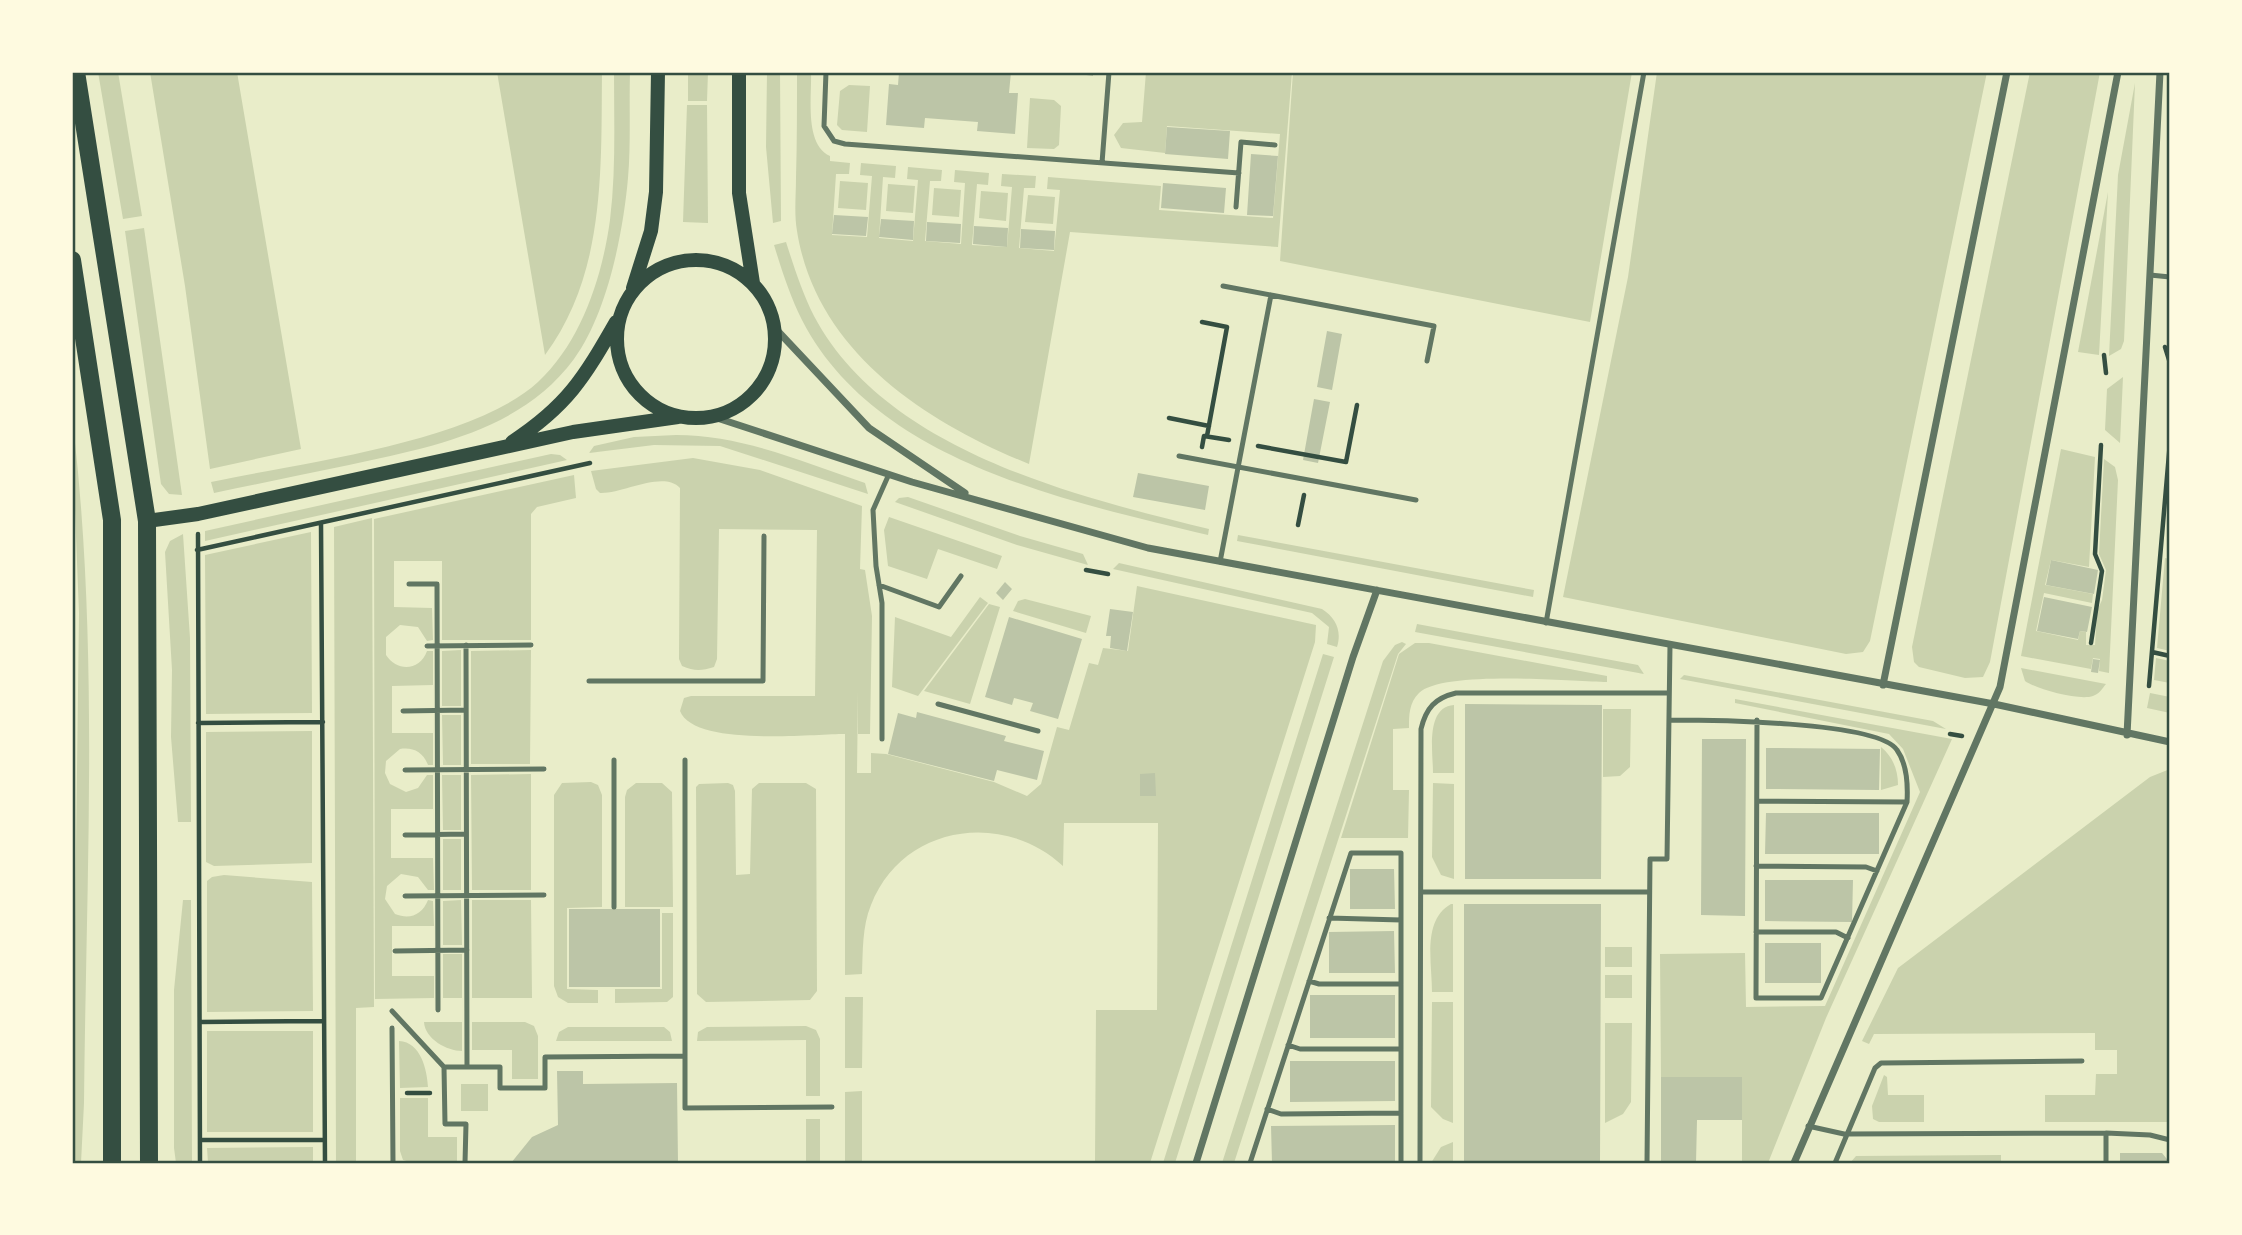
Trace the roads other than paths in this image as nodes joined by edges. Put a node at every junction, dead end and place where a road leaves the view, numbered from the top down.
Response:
1 (76, 72) edge
2 (658, 72) edge
3 (739, 72) edge
4 (827, 72) edge
5 (1110, 72) edge
6 (1644, 72) edge
7 (2007, 72) edge
8 (2118, 72) edge
9 (2160, 72) edge
10 (1275, 145) dead end
11 (1102, 163) junction
12 (1239, 173) junction
13 (1236, 207) dead end
14 (72, 260) edge
15 (2150, 275) junction
16 (2170, 276) edge
17 (753, 283) junction
18 (1223, 286) dead end
19 (633, 290) junction
20 (1270, 295) junction
21 (620, 314) junction
22 (775, 327) junction
23 (1427, 361) dead end
24 (713, 416) junction
25 (678, 417) junction
26 (505, 447) junction
27 (1179, 456) dead end
28 (1238, 468) junction
29 (889, 474) junction
30 (971, 497) junction
31 (1416, 500) dead end
32 (147, 521) junction
33 (764, 536) dead end
34 (1220, 562) junction
35 (961, 576) dead end
36 (410, 584) dead end
37 (879, 585) junction
38 (1377, 590) junction
39 (1546, 622) junction
40 (437, 645) junction
41 (466, 645) junction
42 (531, 645) dead end
43 (1670, 645) junction
44 (427, 646) dead end
45 (589, 681) dead end
46 (1883, 685) junction
47 (1669, 693) junction
48 (938, 704) dead end
49 (1994, 704) junction
50 (466, 710) junction
51 (403, 711) dead end
52 (437, 711) junction
53 (1669, 720) junction
54 (1757, 720) junction
55 (1038, 731) dead end
56 (2127, 735) junction
57 (882, 739) dead end
58 (2170, 742) edge
59 (614, 760) dead end
60 (685, 760) dead end
61 (544, 769) dead end
62 (405, 770) dead end
63 (438, 770) junction
64 (466, 770) junction
65 (1757, 801) junction
66 (1907, 802) junction
67 (466, 834) junction
68 (405, 835) dead end
69 (438, 835) junction
70 (1756, 866) junction
71 (1877, 872) junction
72 (1421, 892) junction
73 (1649, 892) junction
74 (405, 895) dead end
75 (438, 895) junction
76 (466, 895) junction
77 (544, 895) dead end
78 (614, 907) dead end
79 (1329, 918) junction
80 (1401, 920) junction
81 (1756, 932) junction
82 (1848, 937) junction
83 (467, 950) junction
84 (395, 951) dead end
85 (438, 951) junction
86 (1309, 981) junction
87 (1401, 984) junction
88 (438, 1010) dead end
89 (392, 1011) dead end
90 (393, 1028) dead end
91 (1288, 1045) junction
92 (1401, 1049) junction
93 (685, 1056) junction
94 (2081, 1061) dead end
95 (444, 1067) junction
96 (467, 1067) junction
97 (832, 1107) dead end
98 (1267, 1109) junction
99 (1401, 1113) junction
100 (1808, 1126) junction
101 (1847, 1133) junction
102 (2106, 1133) junction
103 (2170, 1140) edge
104 (112, 1163) edge
105 (149, 1163) edge
106 (393, 1163) edge
107 (466, 1163) edge
108 (1196, 1163) edge
109 (1250, 1163) edge
110 (1401, 1163) edge
111 (1420, 1163) edge
112 (1647, 1163) edge
113 (1794, 1163) edge
114 (1835, 1163) edge
115 (2106, 1163) edge

1 - 32 main road
2 - 19 main road
3 - 17 main road
4 - 11 lane
5 - 11 lane
6 - 39 lane
7 - 46 street
8 - 49 street
9 - 15 street
10 - 12 lane
11 - 12 lane
12 - 13 lane
14 - 104 main road
15 - 16 lane
15 - 56 street
17 - 19 main road
17 - 22 main road
18 - 20 lane
19 - 21 main road
20 - 23 lane
20 - 28 lane
21 - 25 main road
21 - 26 main road
22 - 24 main road
22 - 30 street
24 - 25 main road
24 - 29 street
25 - 26 main road
26 - 32 main road
27 - 28 lane
28 - 31 lane
28 - 34 lane
29 - 30 street
29 - 37 lane
30 - 34 street
32 - 105 main road
33 - 45 lane
34 - 38 street
35 - 37 lane
36 - 40 lane
37 - 57 lane
38 - 39 street
38 - 108 street
39 - 43 street
40 - 41 lane
40 - 44 lane
40 - 52 lane
41 - 42 lane
41 - 50 lane
43 - 46 street
43 - 47 lane
46 - 49 street
47 - 53 lane
47 - 72 lane
48 - 55 lane
49 - 56 street
49 - 100 street
50 - 52 lane
50 - 64 lane
51 - 52 lane
52 - 63 lane
53 - 54 lane
53 - 73 lane
54 - 65 lane
54 - 66 lane
56 - 58 street
59 - 78 lane
60 - 93 lane
61 - 64 lane
62 - 63 lane
63 - 64 lane
63 - 69 lane
64 - 67 lane
65 - 66 lane
65 - 70 lane
66 - 71 lane
67 - 69 lane
67 - 76 lane
68 - 69 lane
69 - 75 lane
70 - 71 lane
70 - 81 lane
71 - 82 lane
72 - 73 lane
72 - 111 lane
73 - 112 lane
74 - 75 lane
75 - 76 lane
75 - 85 lane
76 - 77 lane
76 - 83 lane
79 - 80 lane
79 - 80 lane
79 - 86 lane
80 - 87 lane
81 - 82 lane
81 - 82 lane
83 - 85 lane
83 - 96 lane
84 - 85 lane
85 - 88 lane
86 - 87 lane
86 - 91 lane
87 - 92 lane
89 - 95 lane
90 - 106 lane
91 - 92 lane
91 - 98 lane
92 - 99 lane
93 - 96 lane
93 - 97 lane
94 - 101 lane
95 - 96 lane
95 - 107 lane
98 - 99 lane
98 - 109 lane
99 - 110 lane
100 - 101 lane
100 - 113 street
101 - 102 lane
101 - 114 lane
102 - 103 lane
102 - 115 lane

